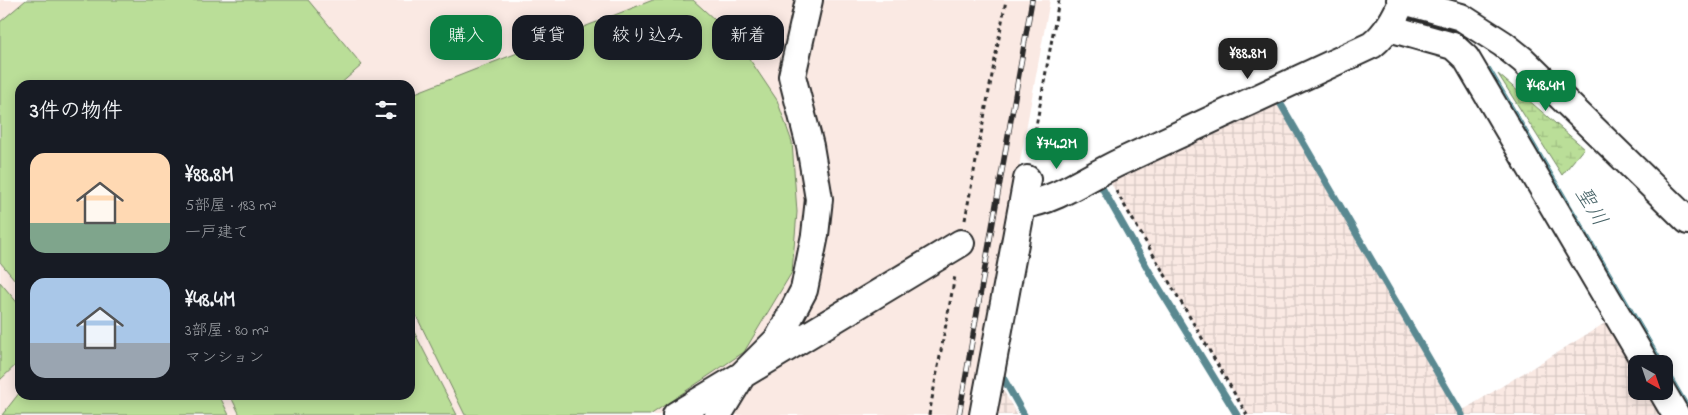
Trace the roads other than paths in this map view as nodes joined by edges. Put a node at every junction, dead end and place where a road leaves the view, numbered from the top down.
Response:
1 (809, 0) edge
2 (1402, 0) edge
3 (1466, 8) edge
4 (1389, 28) junction
5 (1027, 179) road end
6 (1022, 205) junction
7 (1688, 221) edge
8 (961, 243) road end
9 (1641, 355) edge
10 (743, 374) junction
11 (1667, 400) edge
12 (676, 415) edge
13 (718, 415) edge
14 (983, 415) edge
15 (1676, 415) edge

1 - 10 street
2 - 3 street
2 - 4 street
3 - 7 street
4 - 6 street
4 - 9 street
5 - 6 street
6 - 14 street
8 - 10 street
10 - 12 street
10 - 13 street
11 - 15 street

